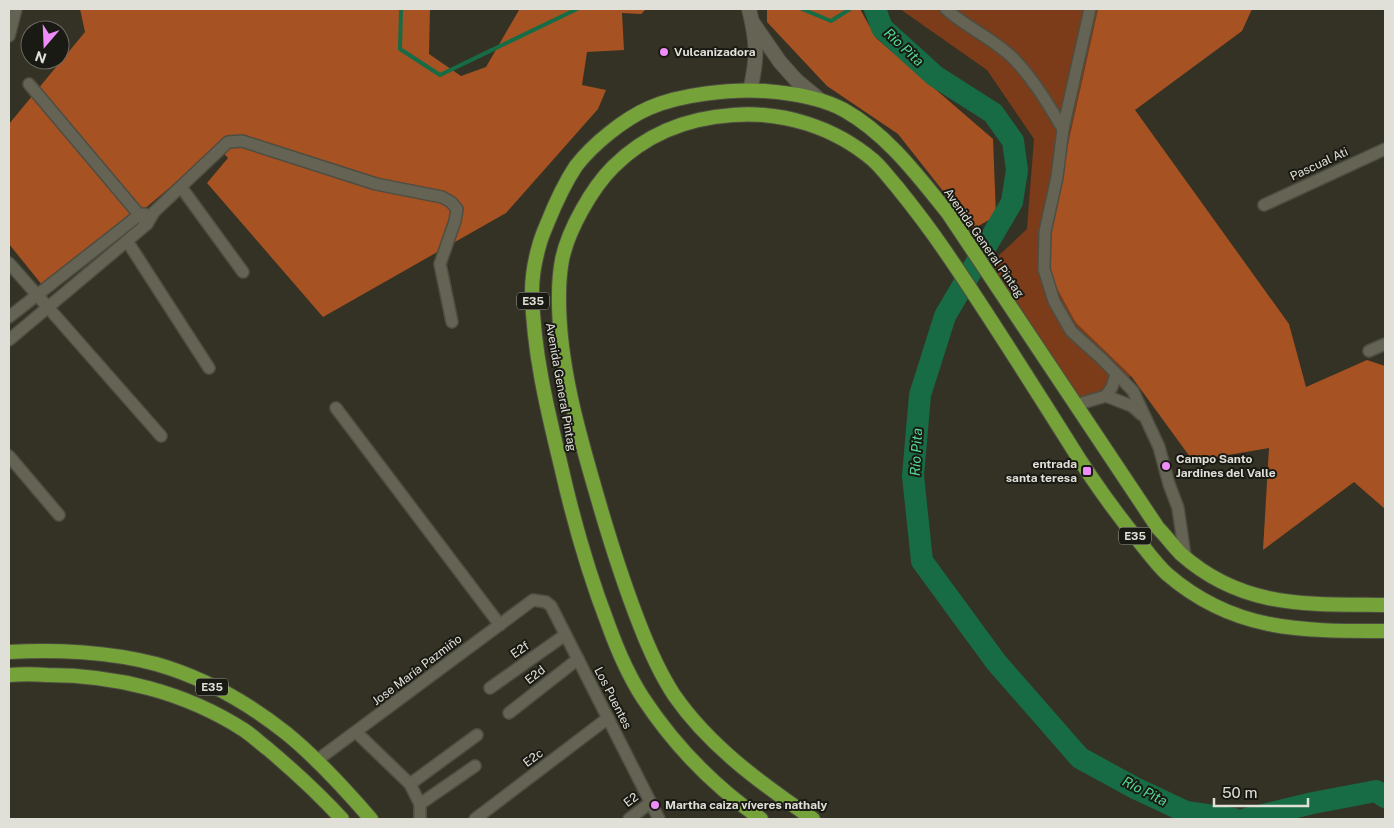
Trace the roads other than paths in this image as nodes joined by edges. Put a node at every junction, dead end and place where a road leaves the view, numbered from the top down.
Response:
1 (16, 9) edge
2 (749, 9) edge
3 (946, 9) edge
4 (1090, 9) edge
5 (753, 23) junction
6 (9, 36) edge
7 (28, 84) dead end
8 (750, 90) junction
9 (820, 100) junction
10 (1063, 129) junction
11 (1385, 149) edge
12 (180, 187) junction
13 (1264, 204) dead end
14 (143, 220) junction
15 (127, 241) junction
16 (9, 263) edge
17 (243, 272) dead end
18 (36, 295) junction
19 (47, 308) junction
20 (9, 317) edge
21 (452, 322) dead end
22 (9, 340) edge
23 (1385, 344) edge
24 (1369, 351) dead end
25 (208, 368) dead end
26 (1116, 374) junction
27 (1106, 396) junction
28 (1075, 405) junction
29 (336, 408) dead end
30 (1145, 417) junction
31 (160, 436) dead end
32 (9, 456) edge
33 (60, 514) dead end
34 (1185, 556) junction
35 (533, 600) joint
36 (1385, 605) edge
37 (500, 625) junction
38 (1385, 631) edge
39 (565, 634) junction
40 (9, 652) edge
41 (578, 659) junction
42 (9, 675) edge
43 (490, 688) dead end
44 (509, 713) dead end
45 (608, 718) junction
46 (356, 732) junction
47 (477, 735) dead end
48 (316, 761) junction
49 (475, 766) dead end
50 (410, 784) junction
51 (650, 803) junction
52 (420, 804) junction
53 (342, 819) edge
54 (371, 819) edge
55 (420, 819) edge
56 (475, 819) edge
57 (629, 819) edge
58 (659, 819) edge
59 (761, 819) edge
60 (813, 819) edge

1 - 6 street
2 - 5 street
3 - 10 street
4 - 10 street
5 - 8 street
5 - 9 street
7 - 14 street
8 - 9 highway, Avenida General Pintag / E35
8 - 59 highway, Avenida General Pintag / E35
9 - 28 highway, Avenida General Pintag / E35
10 - 26 street
11 - 13 street, Pascual Ati
12 - 14 street
12 - 17 street
12 - 21 street
14 - 15 street
14 - 18 street
15 - 19 street
15 - 25 street
16 - 18 street
18 - 19 street
18 - 20 street
19 - 22 street
19 - 31 street
23 - 24 street
26 - 27 street
26 - 30 street
27 - 28 street
27 - 30 street
28 - 34 highway, Avenida General Pintag / E35
29 - 37 street
30 - 34 street
32 - 33 street
34 - 36 highway, Avenida General Pintag / E35
35 - 37 street, Jose María Pazmiño
35 - 39 street, Los Puentes
37 - 46 street, Jose María Pazmiño
38 - 60 highway, Avenida General Pintag / E35
39 - 41 street, Los Puentes
39 - 43 street, E2f
40 - 48 highway, E35
41 - 44 street, E2d
41 - 45 street, Los Puentes
42 - 53 highway, E35
45 - 51 street, Los Puentes
45 - 56 street, E2c
46 - 48 street, Jose María Pazmiño
46 - 50 street
47 - 50 street
48 - 54 highway, E35
49 - 52 street
50 - 52 street
51 - 57 street, E2
51 - 58 street, Los Puentes
52 - 55 street

